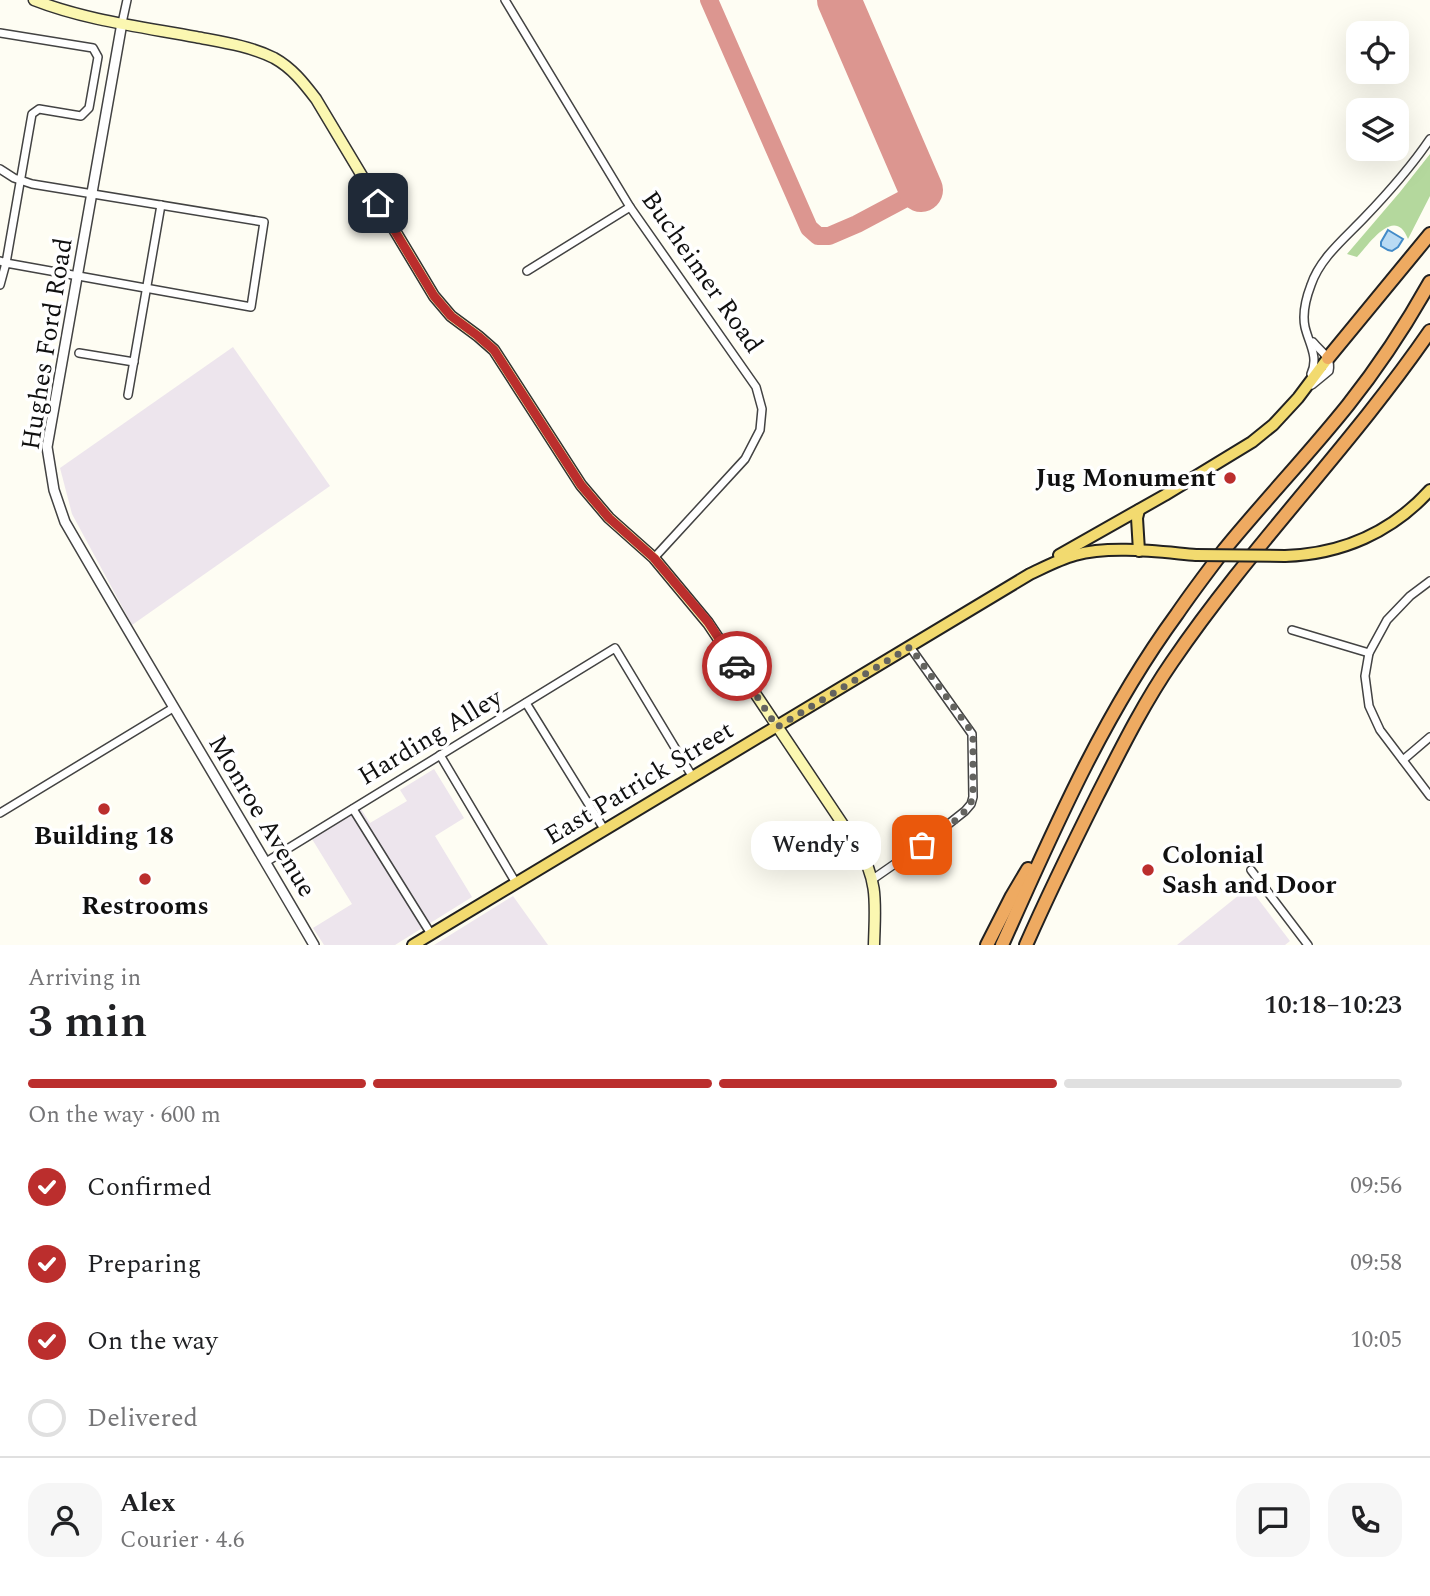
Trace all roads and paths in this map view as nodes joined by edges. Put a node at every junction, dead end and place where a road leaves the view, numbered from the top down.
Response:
1 (34, 0) edge
2 (127, 0) edge
3 (505, 0) edge
4 (122, 23) junction
5 (0, 33) edge
6 (1430, 139) edge
7 (0, 169) edge
8 (20, 180) junction
9 (92, 193) junction
10 (161, 205) junction
11 (630, 207) junction
12 (1430, 234) edge
13 (3, 262) edge
14 (527, 271) dead end
15 (77, 276) junction
16 (1430, 282) edge
17 (0, 285) edge
18 (147, 288) junction
19 (1430, 331) edge
20 (1310, 339) junction
21 (79, 353) dead end
22 (1328, 358) junction
23 (134, 362) junction
24 (1307, 384) junction
25 (128, 395) dead end
26 (1298, 398) junction
27 (1430, 490) edge
28 (1139, 510) junction
29 (1139, 551) junction
30 (654, 558) junction
31 (1030, 573) junction
32 (1430, 581) edge
33 (1293, 630) dead end
34 (910, 647) junction
35 (1369, 653) junction
36 (526, 703) junction
37 (173, 708) junction
38 (777, 727) junction
39 (1430, 737) edge
40 (440, 755) junction
41 (1403, 760) junction
42 (692, 776) junction
43 (1430, 796) edge
44 (353, 808) junction
45 (0, 813) edge
46 (1056, 824) junction
47 (604, 829) junction
48 (266, 862) junction
49 (1251, 870) dead end
50 (873, 879) junction
51 (516, 883) junction
52 (1041, 912) junction
53 (431, 934) junction
54 (314, 945) edge
55 (413, 945) edge
56 (874, 945) edge
57 (987, 945) edge
58 (1002, 945) edge
59 (1026, 945) edge
60 (1032, 945) edge
61 (1308, 945) edge

1 - 4 main road
2 - 4 street, Hughes Ford Road
3 - 11 street, Bucheimer Road
4 - 9 street, Hughes Ford Road
4 - 30 main road
5 - 8 street
6 - 20 street
7 - 8 street
8 - 9 street
8 - 13 street
9 - 10 street
9 - 15 street, Hughes Ford Road
10 - 18 street
10 - 18 street
11 - 14 street
11 - 30 street, Bucheimer Road
12 - 22 highway
13 - 15 street
13 - 17 street
15 - 18 street
15 - 37 street, Hughes Ford Road
16 - 46 highway
18 - 23 street
19 - 52 highway
20 - 22 street
20 - 24 street
21 - 23 street
22 - 24 main road
22 - 26 street
23 - 25 street
24 - 26 main road
26 - 28 main road
27 - 29 main road, East Patrick Street, bridge
28 - 29 main road
28 - 31 main road
29 - 31 main road, East Patrick Street
30 - 38 main road
31 - 34 main road, East Patrick Street
32 - 35 street
33 - 35 street
34 - 38 main road, East Patrick Street
34 - 50 street
35 - 41 street
36 - 40 street, Harding Alley
36 - 42 street, Harding Alley
36 - 47 street
37 - 45 street
37 - 48 street, Monroe Avenue
38 - 42 main road, East Patrick Street
38 - 50 main road
39 - 41 street
40 - 44 street, Harding Alley
40 - 51 street
41 - 43 street
42 - 47 main road, East Patrick Street
44 - 48 street, Harding Alley
44 - 53 street
46 - 57 highway
46 - 58 highway
47 - 51 main road, East Patrick Street
48 - 54 street, Monroe Avenue
49 - 61 street
50 - 56 main road
51 - 53 main road, East Patrick Street
52 - 59 highway
52 - 60 highway
53 - 55 main road, East Patrick Street

